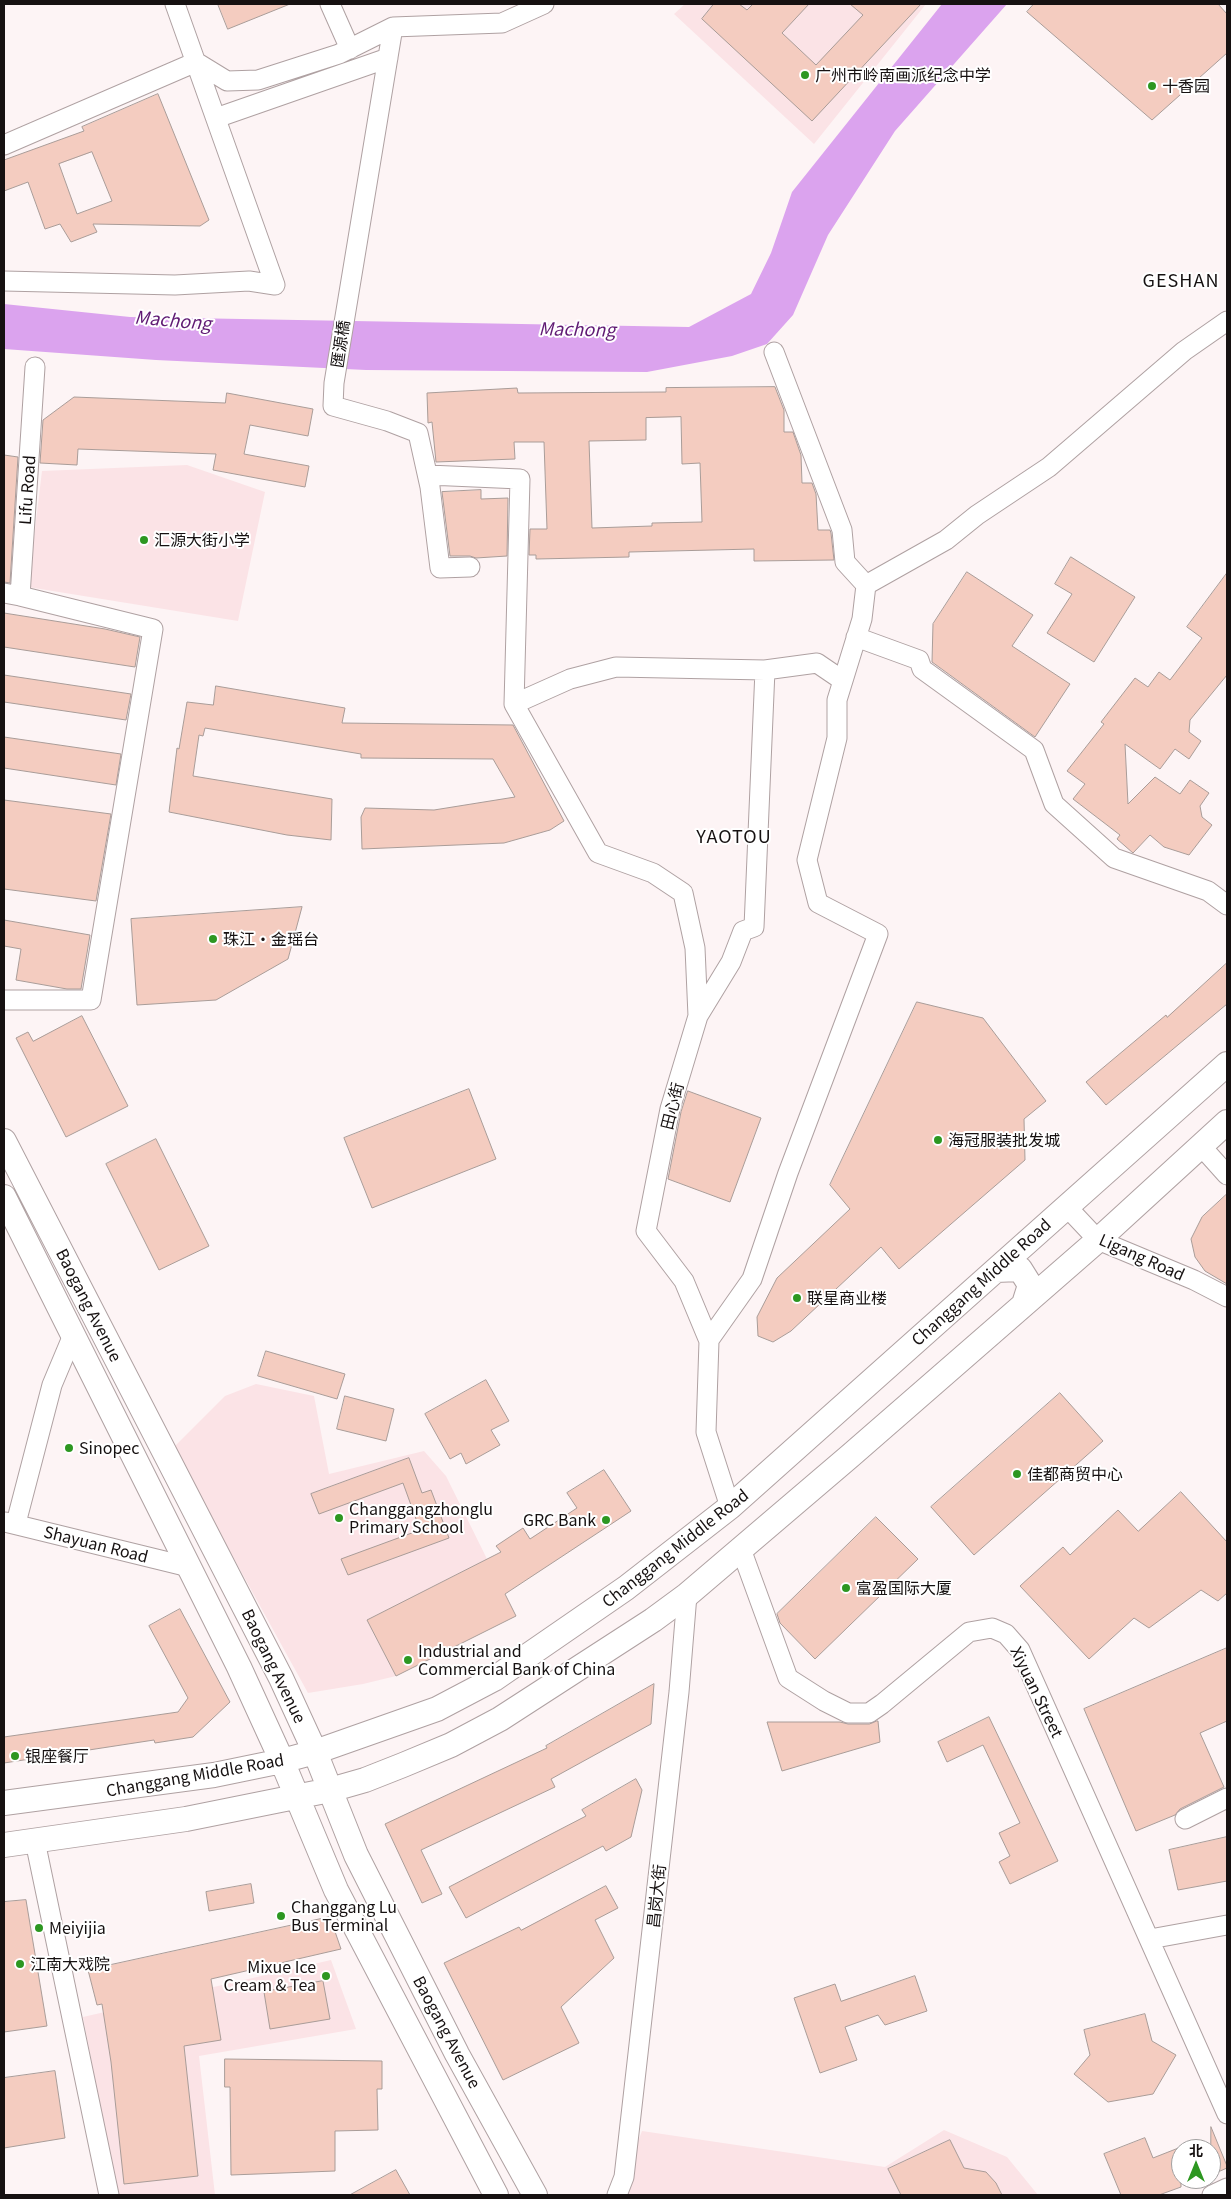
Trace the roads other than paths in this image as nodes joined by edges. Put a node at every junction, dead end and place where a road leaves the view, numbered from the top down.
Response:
1 (175, 4) edge
2 (330, 4) edge
3 (544, 4) edge
4 (393, 27) junction
5 (350, 49) junction
6 (388, 58) junction
7 (196, 62) junction
8 (216, 118) junction
9 (4, 145) edge
10 (4, 281) edge
11 (1227, 321) edge
12 (774, 352) dead end
13 (35, 367) dead end
14 (428, 476) junction
15 (470, 567) dead end
16 (866, 585) junction
17 (12, 594) edge
18 (856, 637) junction
19 (765, 670) junction
20 (842, 680) junction
21 (514, 704) junction
22 (1227, 905) edge
23 (4, 1000) edge
24 (698, 1016) junction
25 (1227, 1064) edge
26 (1227, 1122) edge
27 (4, 1141) edge
28 (1201, 1146) junction
29 (1227, 1175) edge
30 (4, 1197) edge
31 (1066, 1206) junction
32 (1098, 1240) junction
33 (996, 1270) junction
34 (1227, 1297) edge
35 (1024, 1304) junction
36 (73, 1335) junction
37 (708, 1340) junction
38 (730, 1507) junction
39 (10, 1522) edge
40 (741, 1549) junction
41 (189, 1567) junction
42 (687, 1595) junction
43 (315, 1752) junction
44 (282, 1761) junction
45 (330, 1790) junction
46 (298, 1798) junction
47 (1227, 1798) edge
48 (4, 1803) edge
49 (1185, 1819) dead end
50 (35, 1841) junction
51 (4, 1845) edge
52 (1227, 1925) edge
53 (1150, 1939) junction
54 (1227, 2114) edge
55 (1227, 2188) edge
56 (109, 2195) edge
57 (496, 2195) edge
58 (534, 2195) edge
59 (617, 2195) edge
60 (1212, 2195) edge

1 - 7 street
2 - 5 street
3 - 4 street
4 - 5 street
4 - 6 street, 匯源橋
5 - 7 street
6 - 8 street
6 - 14 street, 匯源橋
7 - 8 street
7 - 9 street
8 - 10 street
11 - 16 street
12 - 16 street
13 - 17 street, Lifu Road
14 - 15 street
14 - 21 street
16 - 18 street
17 - 23 street
18 - 20 street
18 - 22 street
19 - 20 street
19 - 21 street
19 - 24 street
20 - 37 street
21 - 24 street, 田心街
24 - 37 street, 田心街
25 - 31 main road, Changgang Middle Road
26 - 28 main road
27 - 43 main road, Baogang Avenue
28 - 29 street
28 - 32 main road
30 - 36 main road, Baogang Avenue
31 - 32 street, Ligang Road
31 - 33 main road, Changgang Middle Road
32 - 34 street, Ligang Road
32 - 35 main road
33 - 35 main road
33 - 38 main road, Changgang Middle Road
35 - 40 main road
36 - 39 street
36 - 41 main road, Baogang Avenue
37 - 38 street, 田心街
38 - 43 main road, Changgang Middle Road
39 - 41 street, Shayuan Road
40 - 42 main road
40 - 53 street, Xiyuan Street
41 - 44 main road, Baogang Avenue
42 - 45 main road
42 - 59 street, 昌岗大街
43 - 44 main road, Changgang Middle Road
43 - 45 main road, Baogang Avenue
44 - 46 main road, Baogang Avenue
44 - 48 main road, Changgang Middle Road
45 - 46 main road
45 - 58 main road, Baogang Avenue
46 - 50 main road
46 - 57 main road, Baogang Avenue
47 - 49 street
50 - 51 main road
50 - 56 street
52 - 53 street
53 - 54 street, Xiyuan Street
55 - 60 street

